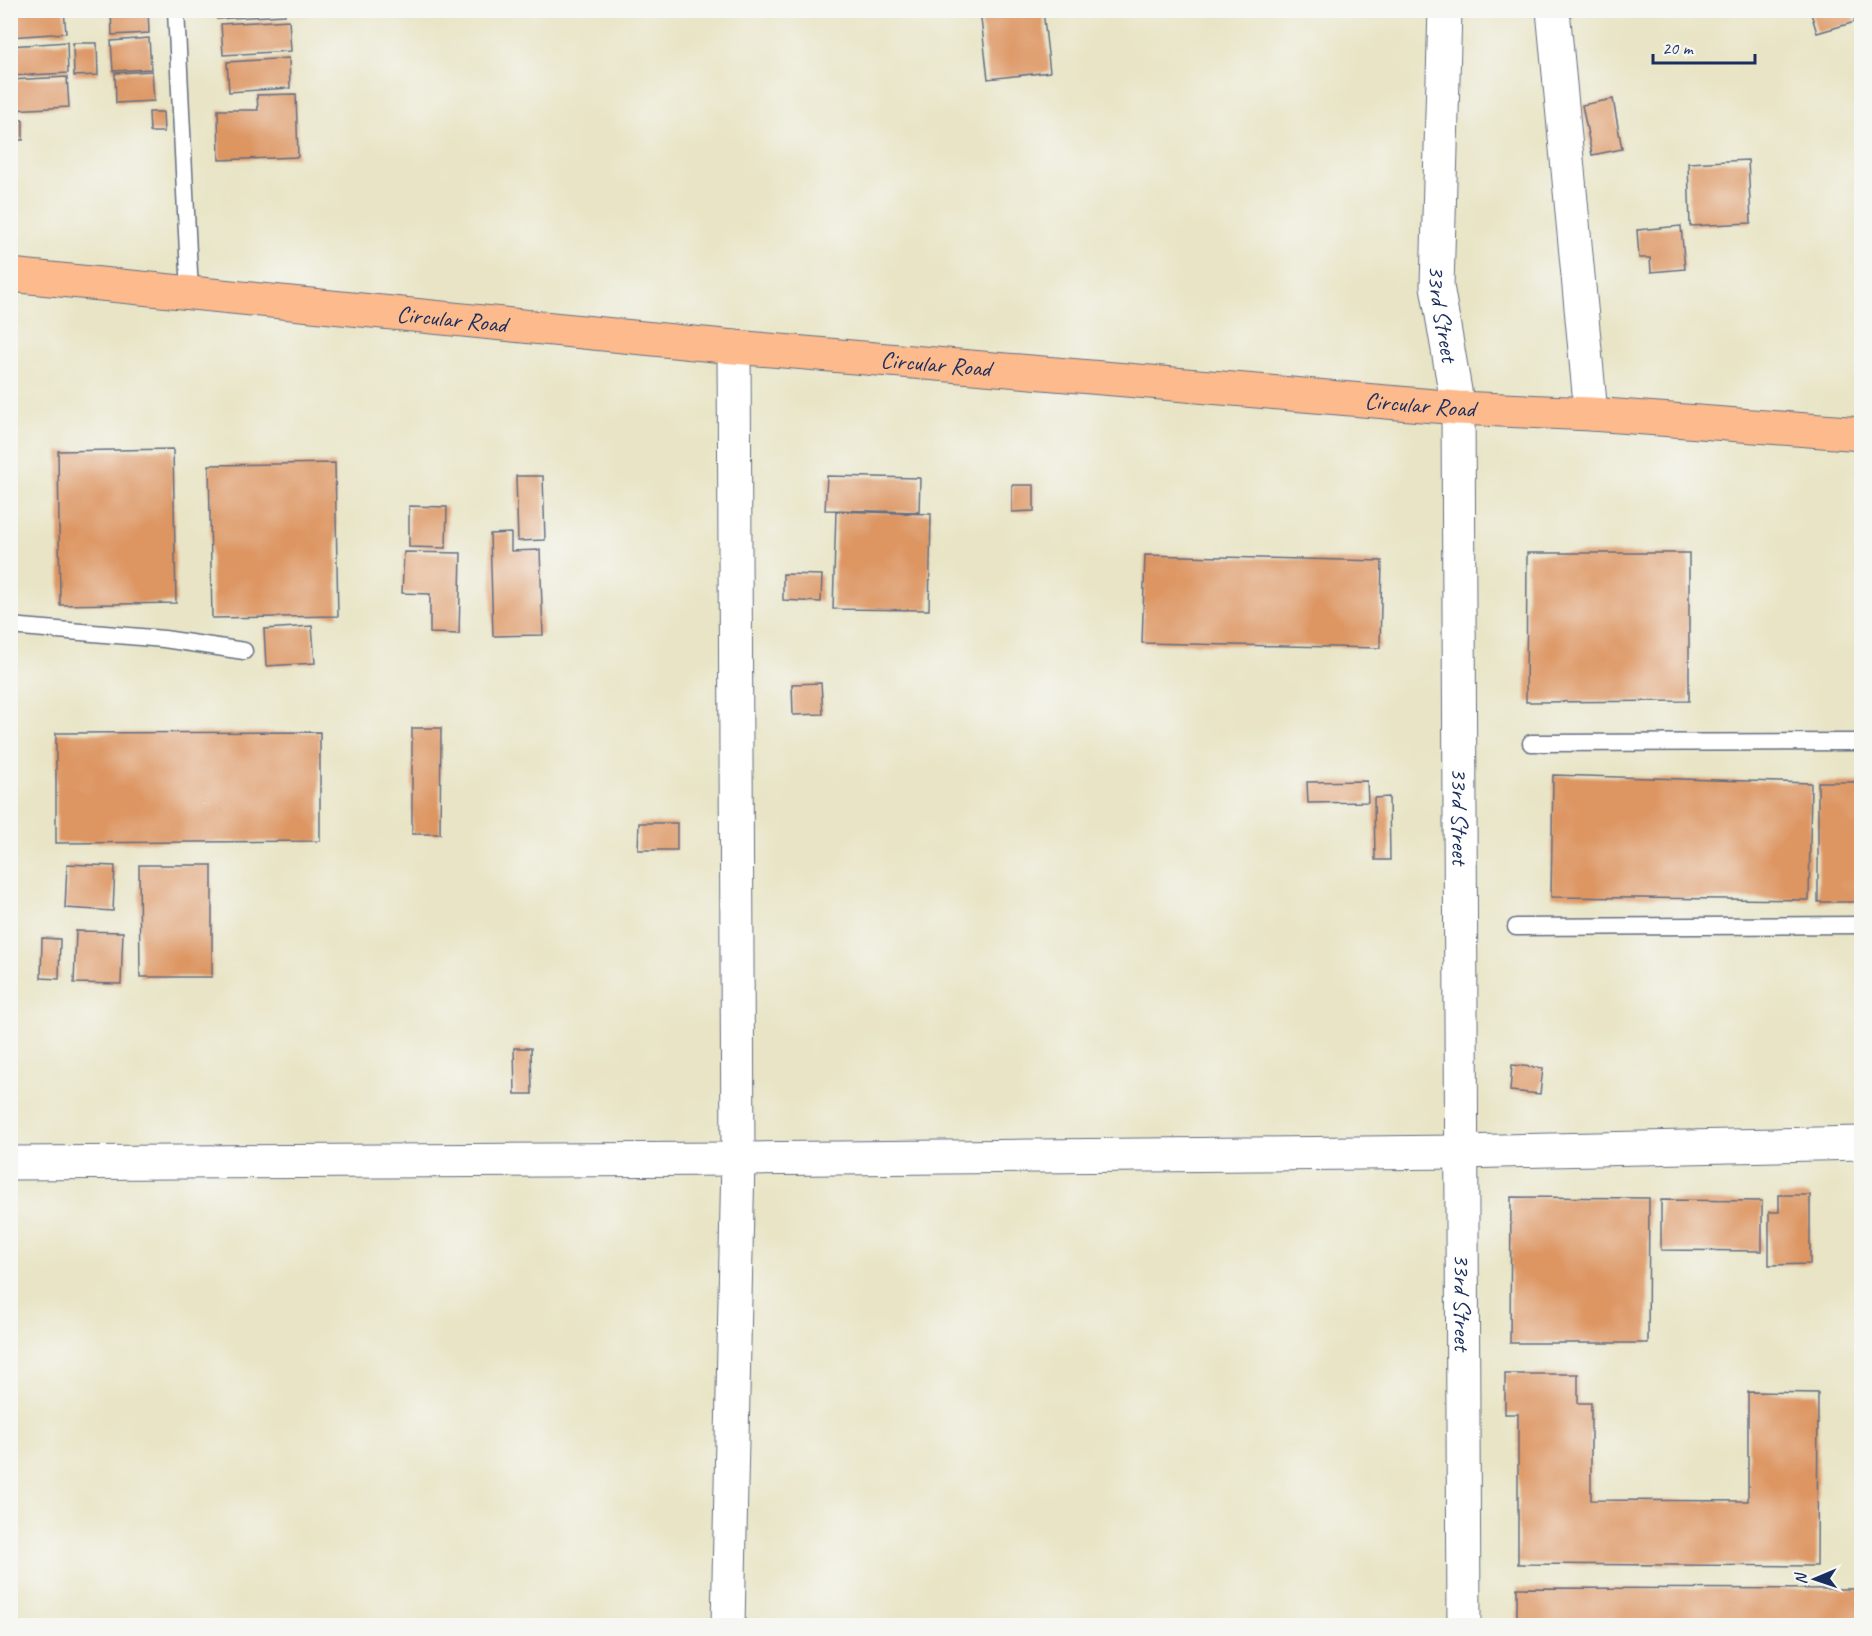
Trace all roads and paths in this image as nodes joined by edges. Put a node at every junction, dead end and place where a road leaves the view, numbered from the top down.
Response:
1 (176, 10) edge
2 (1445, 10) edge
3 (1553, 10) edge
4 (10, 275) edge
5 (190, 293) junction
6 (734, 347) junction
7 (1458, 408) junction
8 (1591, 414) junction
9 (1862, 434) edge
10 (10, 626) edge
11 (244, 651) dead end
12 (1862, 741) edge
13 (1531, 743) dead end
14 (1862, 925) edge
15 (1516, 927) dead end
16 (1862, 1143) edge
17 (1460, 1152) junction
18 (738, 1159) junction
19 (10, 1163) edge
20 (728, 1626) edge
21 (1464, 1626) edge

1 - 5 lane
2 - 7 street, 33rd Street
3 - 8 street
4 - 5 main road, Circular Road
5 - 6 main road, Circular Road
6 - 7 main road, Circular Road
6 - 18 street
7 - 8 main road, Circular Road
7 - 17 street, 33rd Street
8 - 9 main road, Circular Road
10 - 11 lane
12 - 13 lane
14 - 15 lane
16 - 17 street
17 - 18 street
17 - 21 street, 33rd Street
18 - 19 street
18 - 20 street

